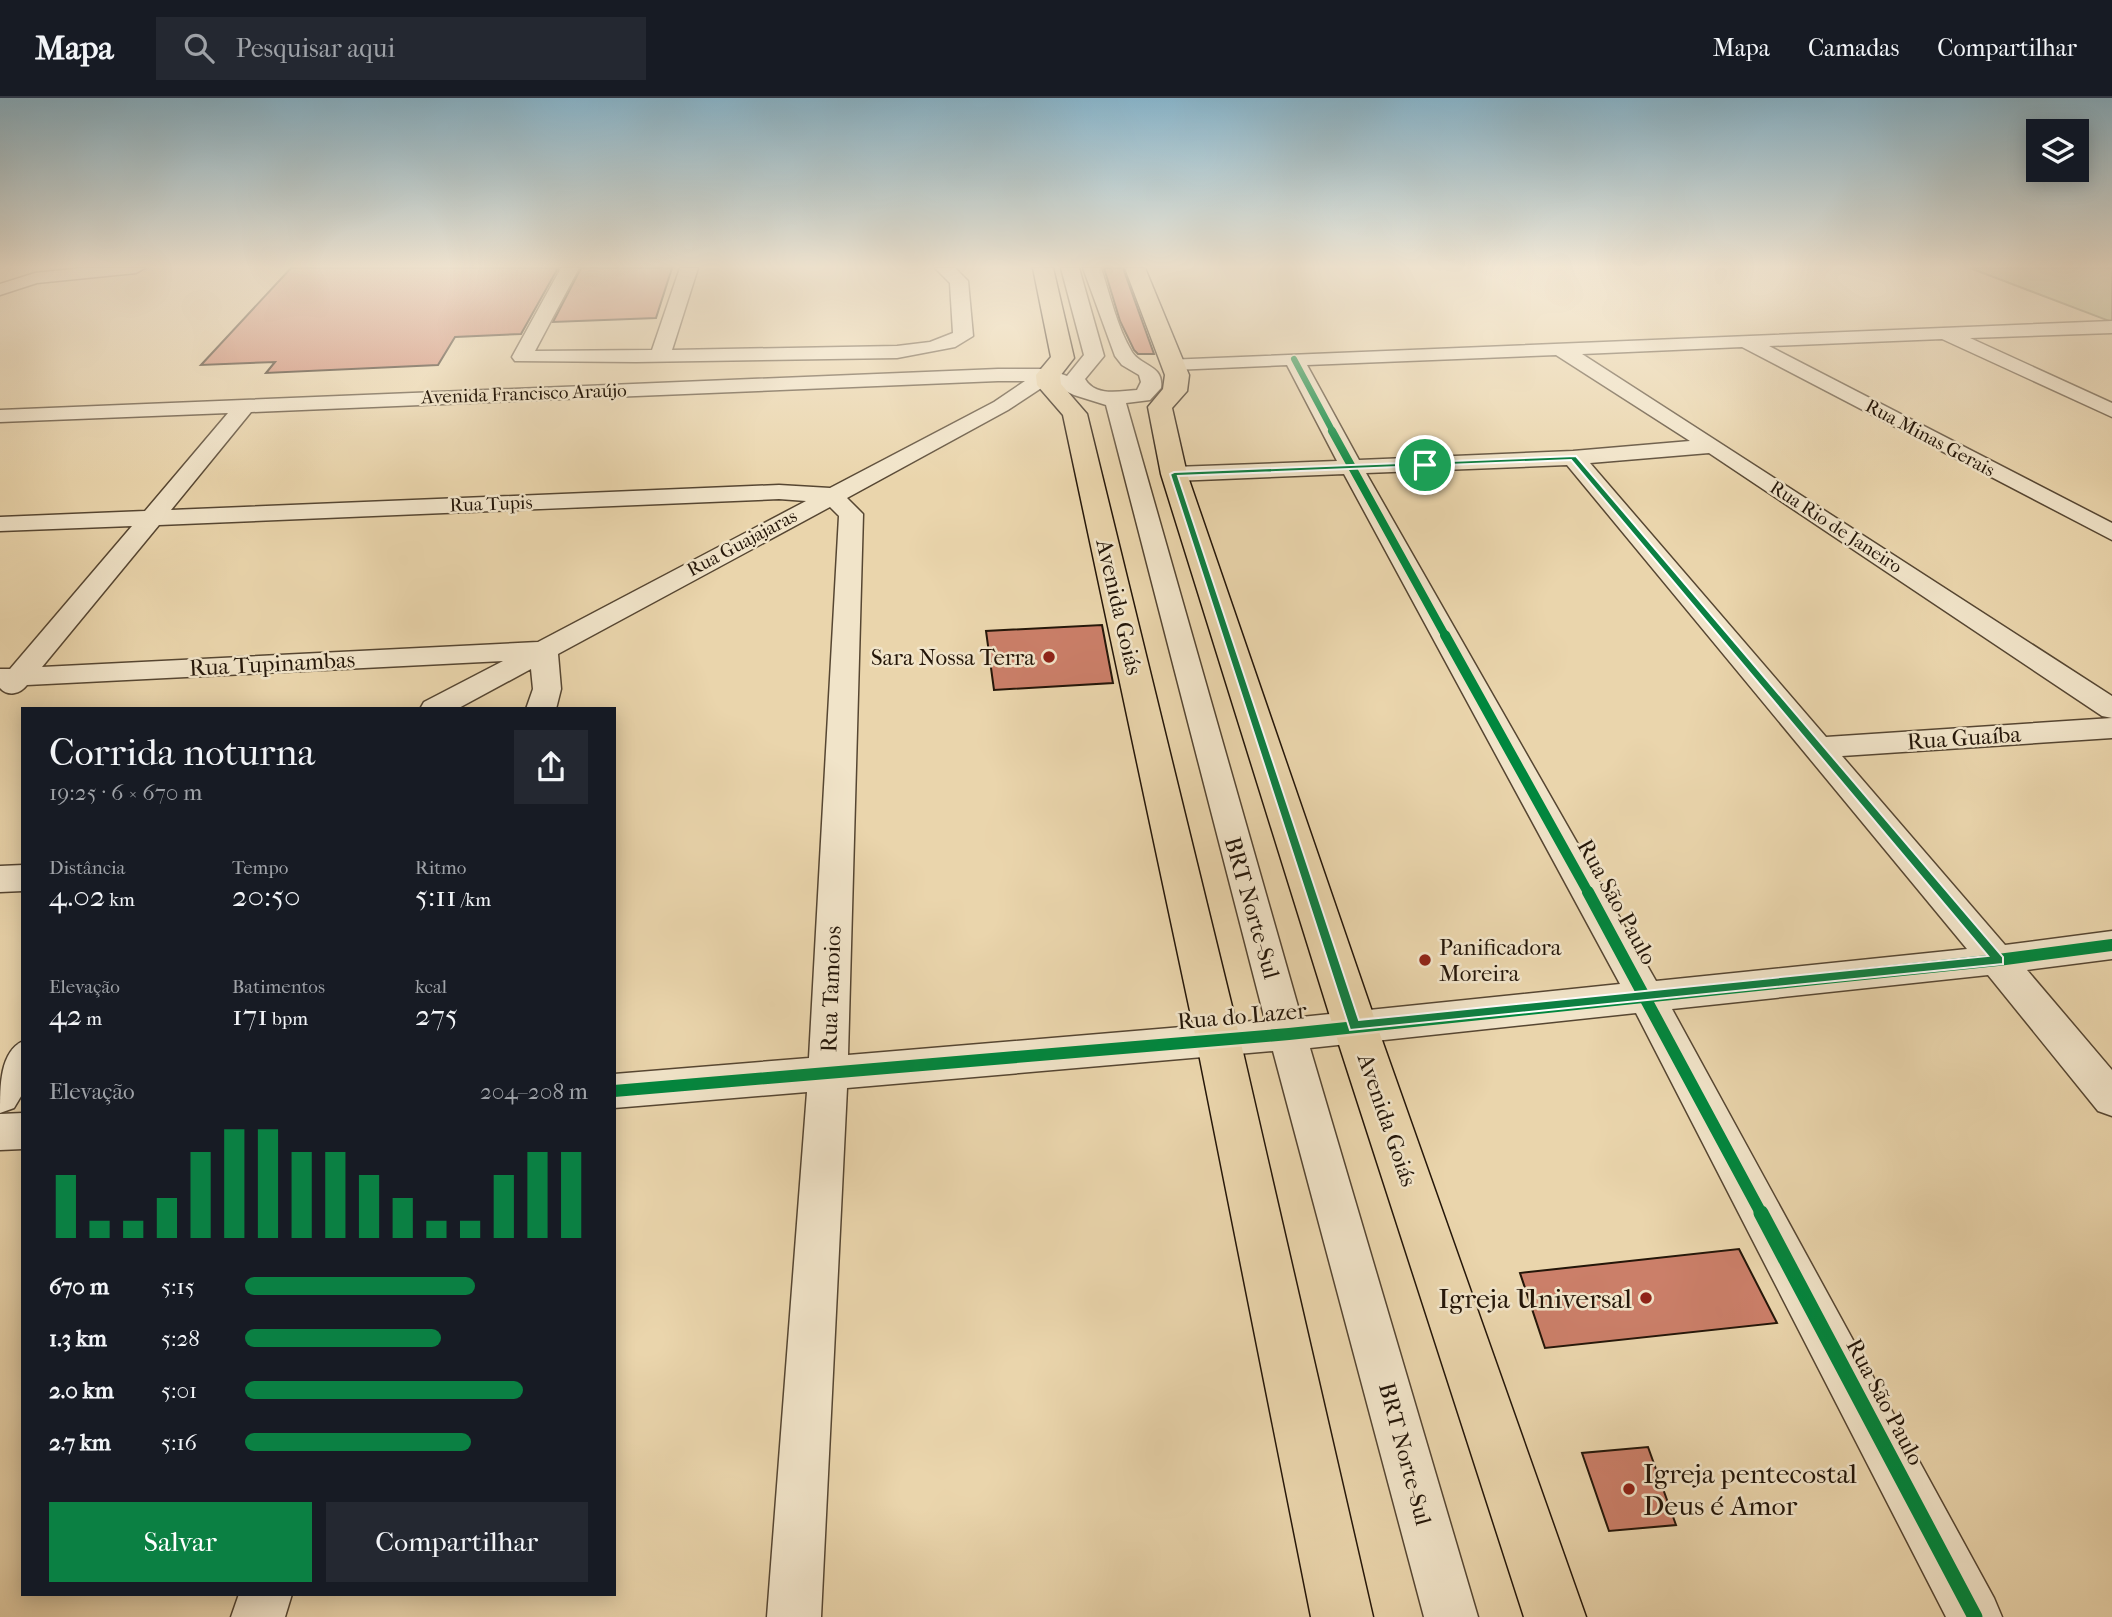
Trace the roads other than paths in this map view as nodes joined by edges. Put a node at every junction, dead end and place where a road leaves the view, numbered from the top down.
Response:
1 (532, 339) edge
2 (665, 339) edge
3 (958, 339) edge
4 (1059, 339) edge
5 (1089, 339) edge
6 (1117, 339) edge
7 (1163, 339) edge
8 (1824, 339) edge
9 (1954, 339) edge
10 (1748, 342) junction
11 (1559, 348) junction
12 (660, 356) junction
13 (1294, 359) junction
14 (1175, 369) junction
15 (1048, 375) junction
16 (1115, 395) junction
17 (246, 405) junction
18 (2112, 411) edge
19 (0, 416) edge
20 (1713, 446) junction
21 (1573, 458) junction
22 (1352, 468) junction
23 (1174, 474) junction
24 (831, 495) junction
25 (151, 518) junction
26 (0, 524) edge
27 (2112, 533) edge
28 (544, 650) junction
29 (10, 677) edge
30 (0, 700) edge
31 (438, 707) edge
32 (542, 707) edge
33 (2112, 709) edge
34 (2112, 728) edge
35 (1816, 748) junction
36 (21, 878) edge
37 (0, 879) edge
38 (2112, 945) edge
39 (1998, 960) junction
40 (1646, 997) junction
41 (1355, 1026) junction
42 (1289, 1034) junction
43 (1218, 1039) junction
44 (21, 1060) edge
45 (828, 1072) junction
46 (616, 1091) edge
47 (0, 1096) edge
48 (2112, 1099) edge
49 (21, 1130) edge
50 (0, 1132) edge
51 (265, 1596) edge
52 (258, 1617) edge
53 (794, 1617) edge
54 (1342, 1617) edge
55 (1451, 1617) edge
56 (1555, 1617) edge
57 (1975, 1617) edge

1 - 12 street
2 - 12 street
3 - 12 street
4 - 15 main road
5 - 16 street
6 - 16 street, BRT Norte-Sul
7 - 14 main road
8 - 10 street
9 - 18 street
10 - 11 street
10 - 27 street, Rua Minas Gerais
11 - 13 street
11 - 20 street, Rua Rio de Janeiro
13 - 14 street
13 - 22 street, Rua São Paulo
14 - 16 street
14 - 23 main road, Avenida Goiás
15 - 16 street
15 - 17 street, Avenida Francisco Araújo
15 - 24 street, Rua Guajajaras
15 - 43 main road, Avenida Goiás
16 - 42 street, BRT Norte-Sul
17 - 19 street, Avenida Francisco Araújo
17 - 25 street
20 - 21 street
20 - 33 street, Rua Rio de Janeiro
21 - 22 street
21 - 35 street
22 - 23 street
22 - 40 street, Rua São Paulo
23 - 41 main road, Avenida Goiás
24 - 25 street, Rua Tupis
24 - 28 street, Rua Guajajaras
24 - 45 street, Rua Tamoios
25 - 26 street, Rua Tupis
25 - 29 street
28 - 29 street, Rua Tupinambas
28 - 31 street, Rua Guajajaras
28 - 32 street
29 - 30 street
34 - 35 street, Rua Guaíba
35 - 39 street
36 - 37 street
38 - 39 street, Rua do Lazer
39 - 40 street, Rua do Lazer
39 - 48 street
40 - 41 street, Rua do Lazer
40 - 57 street, Rua São Paulo
41 - 42 street, Rua do Lazer
41 - 56 main road, Avenida Goiás
42 - 43 street, Rua do Lazer
42 - 55 street, BRT Norte-Sul
43 - 45 street, Rua do Lazer
43 - 54 main road, Avenida Goiás
44 - 47 street
45 - 46 street, Rua do Lazer
45 - 53 street, Rua Tamoios
49 - 50 street
51 - 52 street

